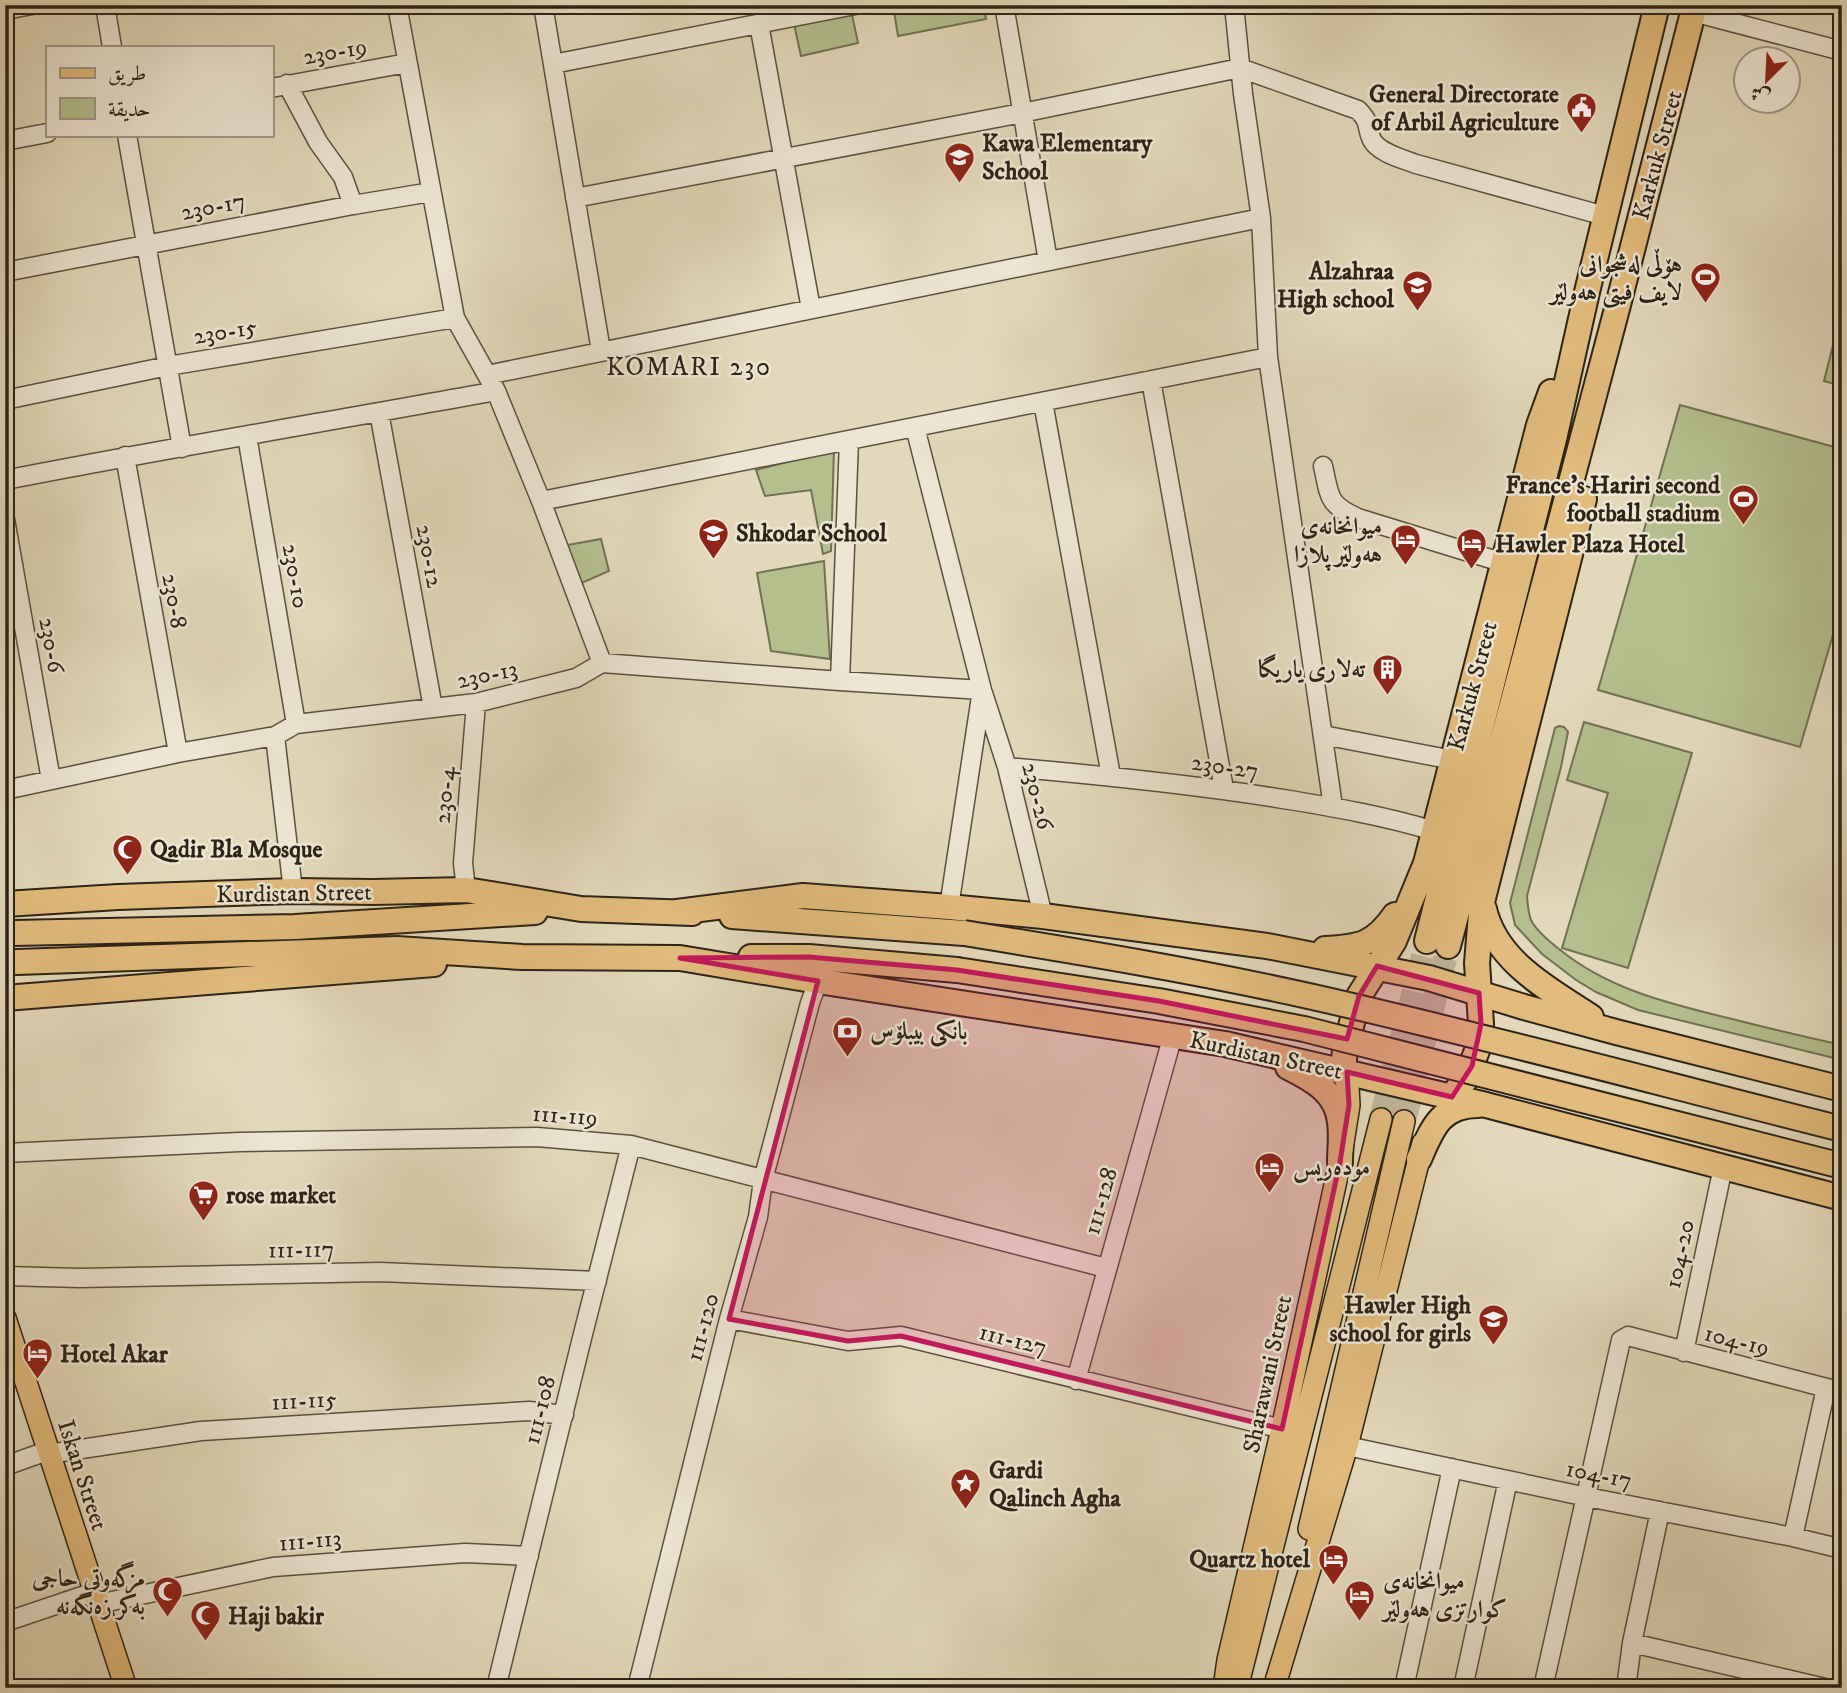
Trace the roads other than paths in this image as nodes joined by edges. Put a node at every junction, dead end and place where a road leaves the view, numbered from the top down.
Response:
1 (32, 5) edge
2 (105, 5) edge
3 (397, 5) edge
4 (543, 5) edge
5 (855, 5) edge
6 (1004, 5) edge
7 (1234, 5) edge
8 (1657, 5) edge
9 (1694, 9) edge
10 (5, 10) edge
11 (759, 24) junction
12 (112, 46) edge
13 (1842, 51) edge
14 (407, 63) junction
15 (553, 64) junction
16 (1240, 68) junction
17 (279, 86) edge
18 (1022, 113) junction
19 (46, 133) edge
20 (127, 136) edge
21 (5, 141) edge
22 (784, 159) junction
23 (431, 192) junction
24 (575, 198) junction
25 (353, 205) junction
26 (1605, 216) junction
27 (1261, 218) junction
28 (146, 243) junction
29 (1048, 261) junction
30 (5, 272) edge
31 (1587, 292) junction
32 (1618, 305) junction
33 (811, 309) junction
34 (455, 318) junction
35 (601, 351) junction
36 (1268, 357) junction
37 (168, 366) junction
38 (486, 375) junction
39 (1151, 380) junction
40 (496, 391) junction
41 (5, 400) edge
42 (1043, 402) junction
43 (379, 412) junction
44 (915, 427) junction
45 (247, 436) junction
46 (849, 440) junction
47 (182, 448) junction
48 (124, 456) junction
49 (1323, 466) dead end
50 (5, 480) edge
51 (541, 501) junction
52 (5, 519) edge
53 (1504, 563) junction
54 (601, 663) junction
55 (840, 681) junction
56 (982, 690) junction
57 (476, 703) junction
58 (433, 708) junction
59 (296, 724) junction
60 (1323, 735) junction
61 (275, 736) junction
62 (178, 753) junction
63 (1452, 760) junction
64 (1007, 767) junction
65 (1111, 776) junction
66 (51, 780) junction
67 (1224, 789) junction
68 (5, 790) edge
69 (1333, 807) junction
70 (1434, 831) junction
71 (1426, 863) junction
72 (466, 890) junction
73 (5, 891) edge
74 (293, 891) junction
75 (118, 897) junction
76 (83, 899) junction
77 (1482, 902) junction
78 (5, 904) edge
79 (949, 906) junction
80 (581, 909) junction
81 (677, 912) junction
82 (1043, 916) junction
83 (10, 925) edge
84 (1267, 946) junction
85 (522, 957) junction
86 (680, 958) junction
87 (18, 962) dead end
88 (1377, 966) junction
89 (818, 981) junction
90 (5, 984) edge
91 (1479, 993) junction
92 (61, 994) junction
93 (5, 998) edge
94 (5, 1014) edge
95 (1616, 1032) junction
96 (1173, 1035) junction
97 (1225, 1044) junction
98 (1343, 1072) junction
99 (1842, 1088) edge
100 (1451, 1097) junction
101 (1486, 1105) junction
102 (1381, 1119) tunnel mouth
103 (1404, 1121) tunnel mouth
104 (1842, 1129) edge
105 (631, 1145) junction
106 (5, 1153) edge
107 (1419, 1159) junction
108 (1340, 1162) junction
109 (1842, 1166) edge
110 (1723, 1167) junction
111 (763, 1180) junction
112 (1842, 1198) edge
113 (1106, 1268) junction
114 (5, 1276) edge
115 (597, 1281) junction
116 (5, 1318) edge
117 (729, 1319) junction
118 (1684, 1352) junction
119 (1076, 1380) junction
120 (1834, 1390) edge
121 (564, 1415) junction
122 (1282, 1429) junction
123 (1347, 1446) junction
124 (48, 1452) junction
125 (5, 1466) edge
126 (1452, 1468) junction
127 (1508, 1480) junction
128 (1587, 1497) junction
129 (1660, 1511) junction
130 (1793, 1537) junction
131 (1842, 1549) edge
132 (529, 1556) junction
133 (96, 1598) junction
134 (5, 1622) edge
135 (1632, 1643) junction
136 (126, 1688) edge
137 (496, 1688) edge
138 (638, 1688) edge
139 (1224, 1688) edge
140 (1237, 1688) edge
141 (1273, 1688) edge
142 (1405, 1688) edge
143 (1463, 1688) edge
144 (1543, 1688) edge
145 (1626, 1688) edge
146 (1825, 1688) edge

1 - 10 street
2 - 12 street
3 - 14 street
4 - 15 street
5 - 11 street
6 - 18 street
7 - 16 street
8 - 26 highway, Karkuk Street
9 - 13 street
9 - 32 highway, Karkuk Street
11 - 15 street
11 - 22 street
14 - 17 street, 230-19
14 - 23 street
15 - 24 street
16 - 18 street
16 - 26 street
16 - 27 street
17 - 25 street
18 - 22 street
18 - 29 street
19 - 21 street
20 - 28 street
22 - 24 street
22 - 33 street
23 - 25 street, 230-17
23 - 34 street
24 - 35 street
25 - 28 street, 230-17
26 - 31 highway, Karkuk Street
27 - 29 street
27 - 36 street
28 - 30 street, 230-17
28 - 37 street
29 - 33 street
31 - 32 highway, Karkuk Street
31 - 53 highway, Karkuk Street
32 - 77 highway, Karkuk Street
33 - 35 street
34 - 37 street, 230-15
34 - 38 street
35 - 38 street
36 - 39 street
36 - 60 street
37 - 41 street, 230-15
37 - 47 street
38 - 40 street
39 - 42 street
39 - 67 street
40 - 43 street
40 - 51 street
42 - 44 street
42 - 65 street
43 - 45 street
43 - 58 street, 230-12
44 - 46 street
44 - 56 street, 230-26
45 - 47 street
45 - 59 street, 230-10
46 - 51 street
46 - 55 street
47 - 48 street
48 - 50 street
48 - 62 street, 230-8
49 - 53 street
51 - 54 street
52 - 66 street, 230-6
53 - 63 highway, Karkuk Street
54 - 55 street
54 - 57 street, 230-13
55 - 56 street
56 - 64 street, 230-26
56 - 79 street
57 - 58 street, 230-13
57 - 72 street, 230-4
58 - 59 street, 230-13
59 - 61 street, 230-13
60 - 63 street
60 - 69 street
61 - 62 street, 230-13
61 - 74 street
62 - 66 street, 230-13
63 - 70 highway, Karkuk Street
64 - 65 street, 230-27
64 - 82 street, 230-26
65 - 67 street, 230-27
66 - 68 street, 230-13
67 - 69 street, 230-27
69 - 70 street, 230-27
70 - 71 highway, Karkuk Street
71 - 84 highway
71 - 88 highway, Karkuk Street
72 - 74 highway, Kurdistan Street
72 - 80 highway, Kurdistan Street
73 - 76 highway
74 - 75 highway, Kurdistan Street
75 - 76 highway, Kurdistan Street
75 - 83 highway
76 - 78 highway, Kurdistan Street
77 - 91 highway, Karkuk Street
77 - 95 highway
79 - 81 highway, Kurdistan Street
79 - 82 highway, Kurdistan Street
80 - 81 highway, Kurdistan Street
80 - 83 highway, Kurdistan Street
81 - 104 highway, Kurdistan Street, bridge
82 - 84 highway, Kurdistan Street
84 - 88 highway, Kurdistan Street
85 - 86 highway, Kurdistan Street
85 - 87 highway, Kurdistan Street
85 - 92 highway, Kurdistan Street
86 - 89 highway, Kurdistan Street
86 - 109 highway, Kurdistan Street, bridge
88 - 91 highway, Kurdistan Street
88 - 98 highway, Karkuk Street
89 - 96 highway, Kurdistan Street
89 - 111 street, 111-120
90 - 92 highway
91 - 95 highway, Kurdistan Street
91 - 100 highway, Karkuk Street
92 - 93 highway, Kurdistan Street
92 - 94 highway
95 - 99 highway, Kurdistan Street
96 - 97 highway, Kurdistan Street
96 - 113 street, 111-128
97 - 98 highway, Kurdistan Street
97 - 108 highway
98 - 100 highway, Kurdistan Street
98 - 108 main road, Sharawani Street
100 - 101 highway, Kurdistan Street
100 - 107 main road
101 - 107 highway
101 - 110 highway, Kurdistan Street
102 - 140 main road, Sharawani Street
103 - 141 main road
105 - 106 street, 111-119
105 - 111 street, 111-119
105 - 115 street, 111-108
107 - 123 main road
108 - 122 main road, Sharawani Street
110 - 112 highway, Kurdistan Street
110 - 118 street, 104-20
111 - 113 street, 111-119
111 - 117 street, 111-120
113 - 119 street, 111-128
114 - 115 street, 111-117
115 - 121 street, 111-108
116 - 124 main road, Iskan Street
117 - 119 street, 111-127
117 - 138 street, 111-120
118 - 120 street, 104-19
118 - 128 street, 104-19
119 - 122 street, 111-127
120 - 130 street
121 - 124 street, 111-115
121 - 132 street, 111-108
122 - 139 main road, Sharawani Street
123 - 126 street, 104-17
123 - 141 main road
124 - 125 street, 111-115
124 - 133 main road, Iskan Street
126 - 127 street, 104-17
126 - 142 street
127 - 128 street, 104-17
127 - 143 street
128 - 129 street, 104-17
128 - 144 street
129 - 130 street, 104-17
129 - 135 street
130 - 131 street, 104-17
132 - 133 street, 111-113
132 - 137 street, 111-108
133 - 134 street, 111-113
133 - 136 main road, Iskan Street
135 - 145 street
135 - 146 street

